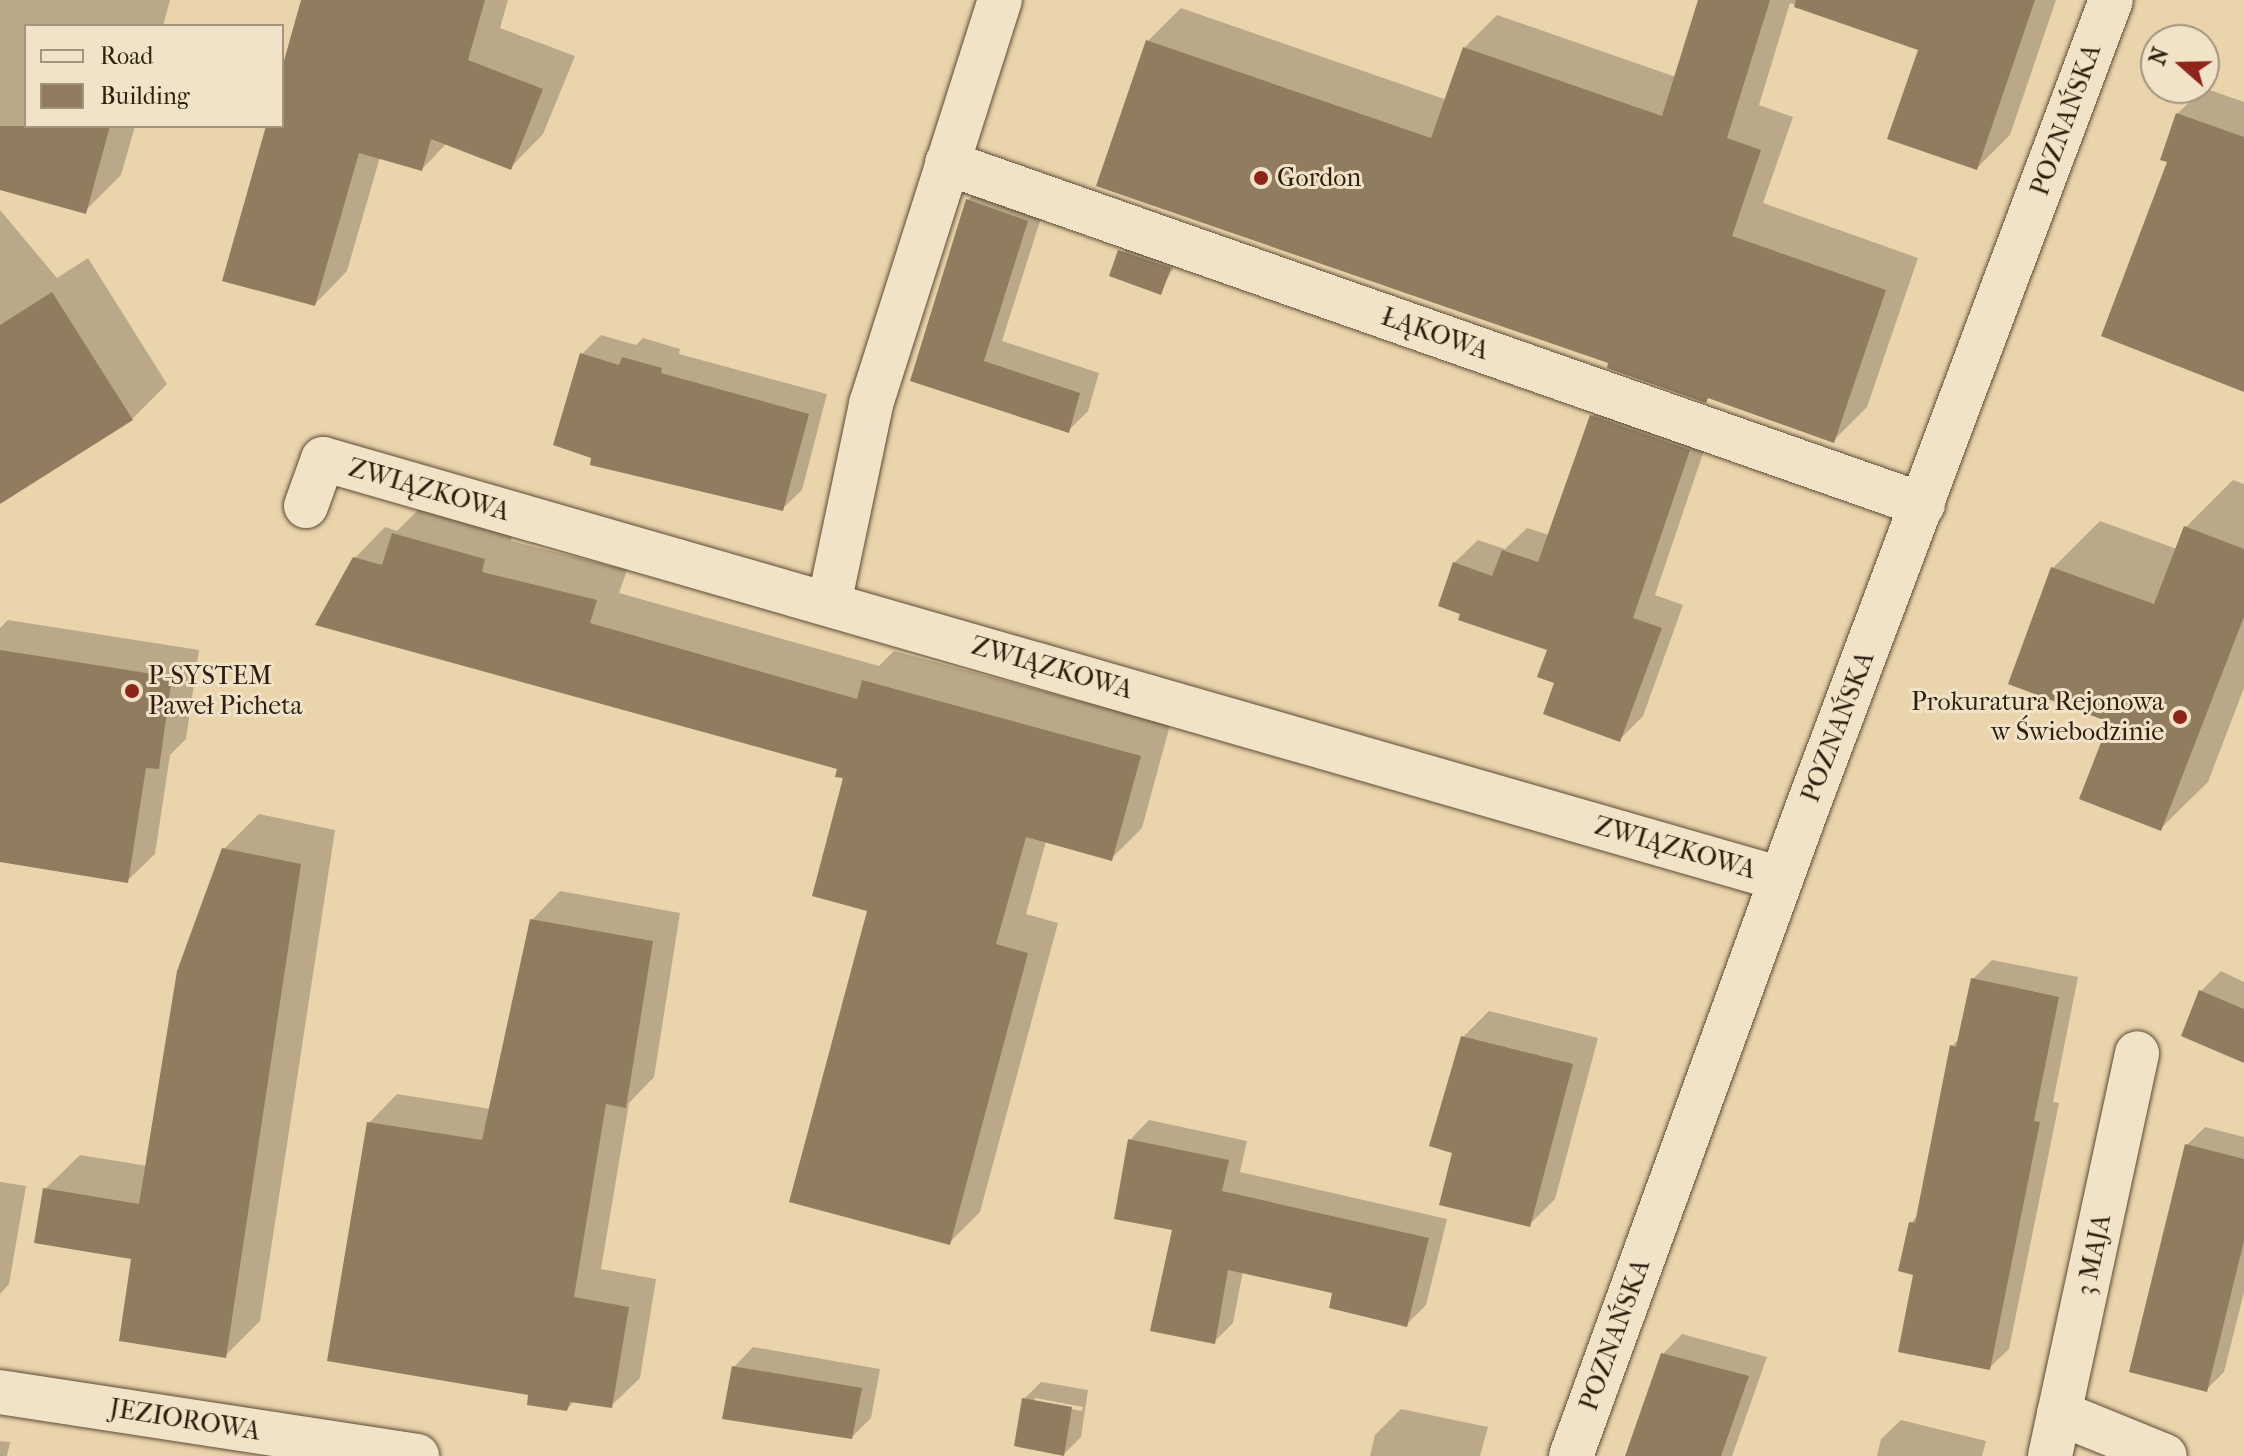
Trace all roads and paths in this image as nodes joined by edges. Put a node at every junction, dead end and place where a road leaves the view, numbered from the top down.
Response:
1 (1000, 0) edge
2 (2111, 0) edge
3 (947, 163) junction
4 (1923, 505) junction
5 (306, 506) dead end
6 (829, 604) junction
7 (1781, 879) junction
8 (2137, 1053) dead end
9 (0, 1392) edge
10 (2059, 1413) junction
11 (417, 1456) edge
12 (1571, 1456) edge
13 (2050, 1456) edge
14 (2165, 1456) edge

1 - 3 street
2 - 4 street, POZNAŃSKA
3 - 4 street, ŁĄKOWA
3 - 6 street
4 - 7 street, POZNAŃSKA
5 - 6 street, ZWIĄZKOWA
6 - 7 street, ZWIĄZKOWA
7 - 12 street, POZNAŃSKA
8 - 10 street, 3 MAJA
9 - 11 street, JEZIOROWA
10 - 13 street, 3 MAJA
10 - 14 street

